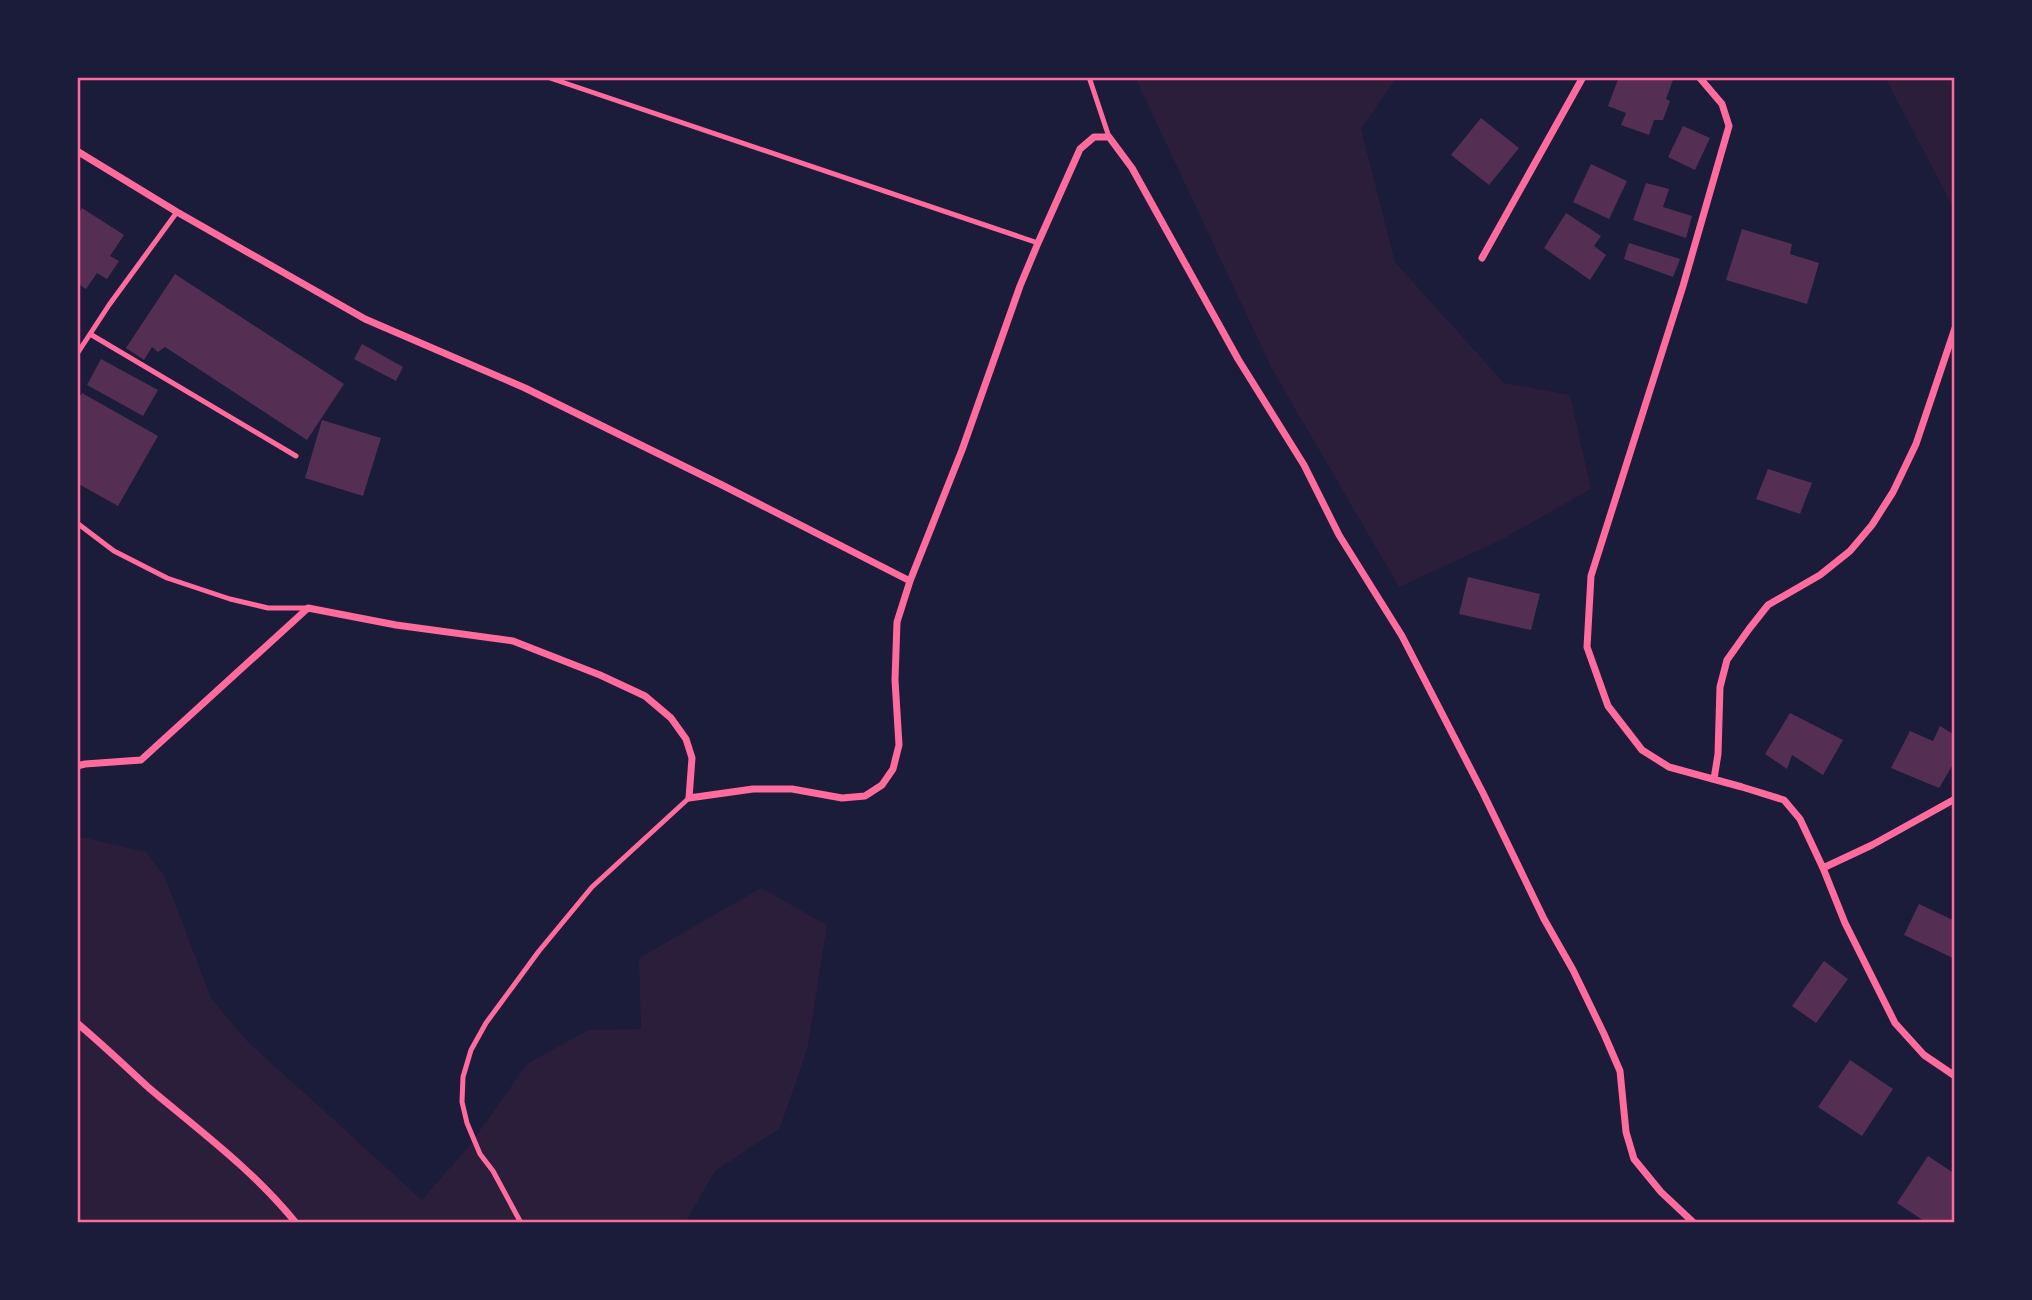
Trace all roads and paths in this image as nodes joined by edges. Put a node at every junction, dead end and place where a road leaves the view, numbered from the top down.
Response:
1 (547, 77) edge
2 (1089, 77) edge
3 (1583, 77) edge
4 (1699, 77) edge
5 (1109, 137) junction
6 (77, 151) edge
7 (177, 212) junction
8 (1038, 243) junction
9 (1482, 258) dead end
10 (1955, 328) edge
11 (90, 334) junction
12 (77, 354) edge
13 (296, 456) dead end
14 (77, 523) edge
15 (909, 581) junction
16 (308, 608) junction
17 (77, 766) edge
18 (1714, 779) junction
19 (689, 798) junction
20 (1955, 799) edge
21 (1824, 868) junction
22 (77, 1023) edge
23 (1955, 1076) edge
24 (296, 1223) edge
25 (521, 1223) edge
26 (1693, 1223) edge

1 - 8 lane
2 - 5 lane
3 - 9 street
4 - 18 street
5 - 8 street
5 - 26 street
6 - 7 street
7 - 11 lane
7 - 15 street
8 - 15 street
10 - 18 street
11 - 12 lane
11 - 13 lane
14 - 16 lane
15 - 19 street
16 - 17 street
16 - 19 street
18 - 21 street
19 - 25 lane
20 - 21 street
21 - 23 street
22 - 24 street

